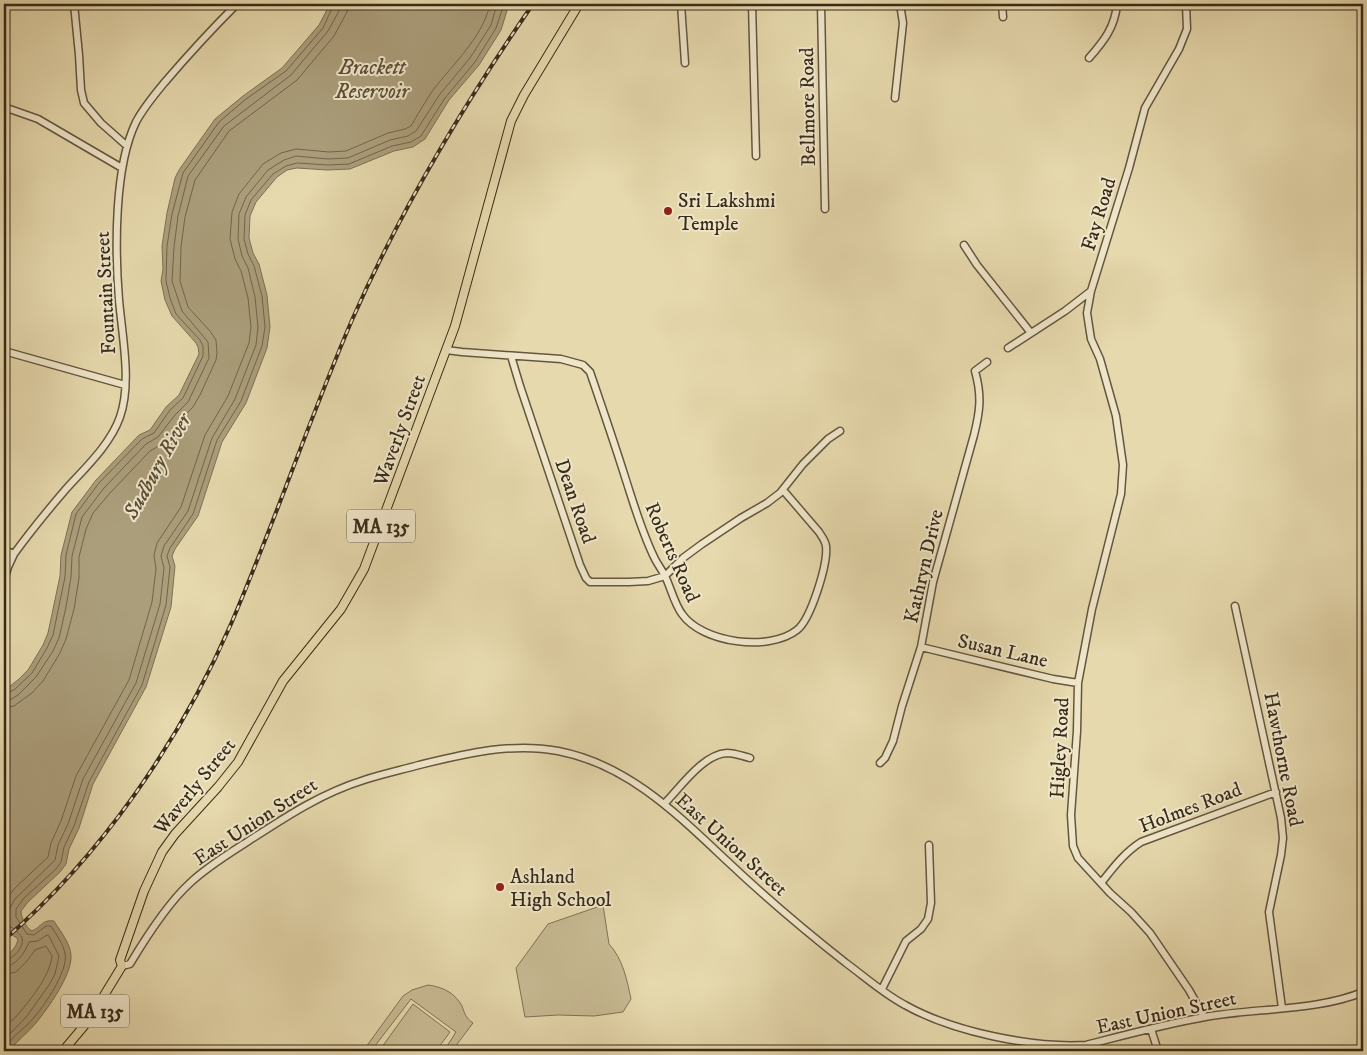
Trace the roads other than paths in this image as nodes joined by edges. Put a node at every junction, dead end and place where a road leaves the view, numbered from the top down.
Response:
1 (74, 4) edge
2 (237, 4) edge
3 (579, 4) edge
4 (681, 4) edge
5 (752, 4) edge
6 (821, 4) edge
7 (900, 4) edge
8 (1002, 4) edge
9 (1116, 4) edge
10 (1186, 4) edge
11 (1003, 17) dead end
12 (1089, 58) dead end
13 (684, 63) dead end
14 (895, 98) dead end
15 (4, 107) edge
16 (127, 146) junction
17 (756, 156) dead end
18 (122, 168) junction
19 (825, 209) dead end
20 (964, 245) dead end
21 (1092, 291) junction
22 (1031, 333) junction
23 (1008, 348) dead end
24 (446, 350) junction
25 (4, 351) edge
26 (511, 356) junction
27 (987, 362) dead end
28 (125, 385) junction
29 (840, 431) dead end
30 (1121, 440) joint
31 (783, 490) junction
32 (4, 550) edge
33 (14, 554) junction
34 (665, 576) junction
35 (4, 581) edge
36 (1235, 606) dead end
37 (921, 647) junction
38 (1078, 683) junction
39 (750, 758) dead end
40 (880, 763) dead end
41 (1276, 792) junction
42 (664, 804) junction
43 (929, 845) dead end
44 (1101, 883) junction
45 (122, 966) junction
46 (882, 990) junction
47 (1363, 992) edge
48 (1282, 1008) junction
49 (1204, 1017) junction
50 (1151, 1029) junction
51 (1085, 1048) edge
52 (63, 1051) edge
53 (1158, 1051) edge

1 - 16 street
2 - 16 street, Fountain Street
3 - 24 main road, Waverly Street / MA 135
4 - 13 street
5 - 17 street
6 - 19 street, Bellmore Road
7 - 14 street
8 - 11 street
9 - 12 street
10 - 21 street, Fay Road
15 - 18 street
16 - 18 street, Fountain Street
18 - 28 street, Fountain Street
20 - 22 street
21 - 22 street
21 - 30 street, Fay Road
22 - 23 street
24 - 26 street, Roberts Road
24 - 45 main road, Waverly Street / MA 135
25 - 28 street
26 - 34 street, Roberts Road
26 - 34 street, Dean Road
27 - 37 street, Kathryn Drive
28 - 33 street, Fountain Street
29 - 31 street
30 - 38 street, Higley Road
31 - 34 street
31 - 34 street, Roberts Road
32 - 33 street
33 - 35 street, Fountain Street
36 - 41 street, Hawthorne Road
37 - 38 street, Susan Lane
37 - 40 street, Kathryn Drive
38 - 44 street, Higley Road
39 - 42 street
41 - 44 street, Holmes Road
41 - 48 street, Hawthorne Road
42 - 45 street, East Union Street
42 - 46 street, East Union Street
43 - 46 street
44 - 49 street, Higley Road
45 - 52 main road, MA 135
46 - 51 street, East Union Street
47 - 48 street, East Union Street
48 - 49 street, East Union Street
49 - 50 street, East Union Street
50 - 51 street, East Union Street
50 - 53 street

